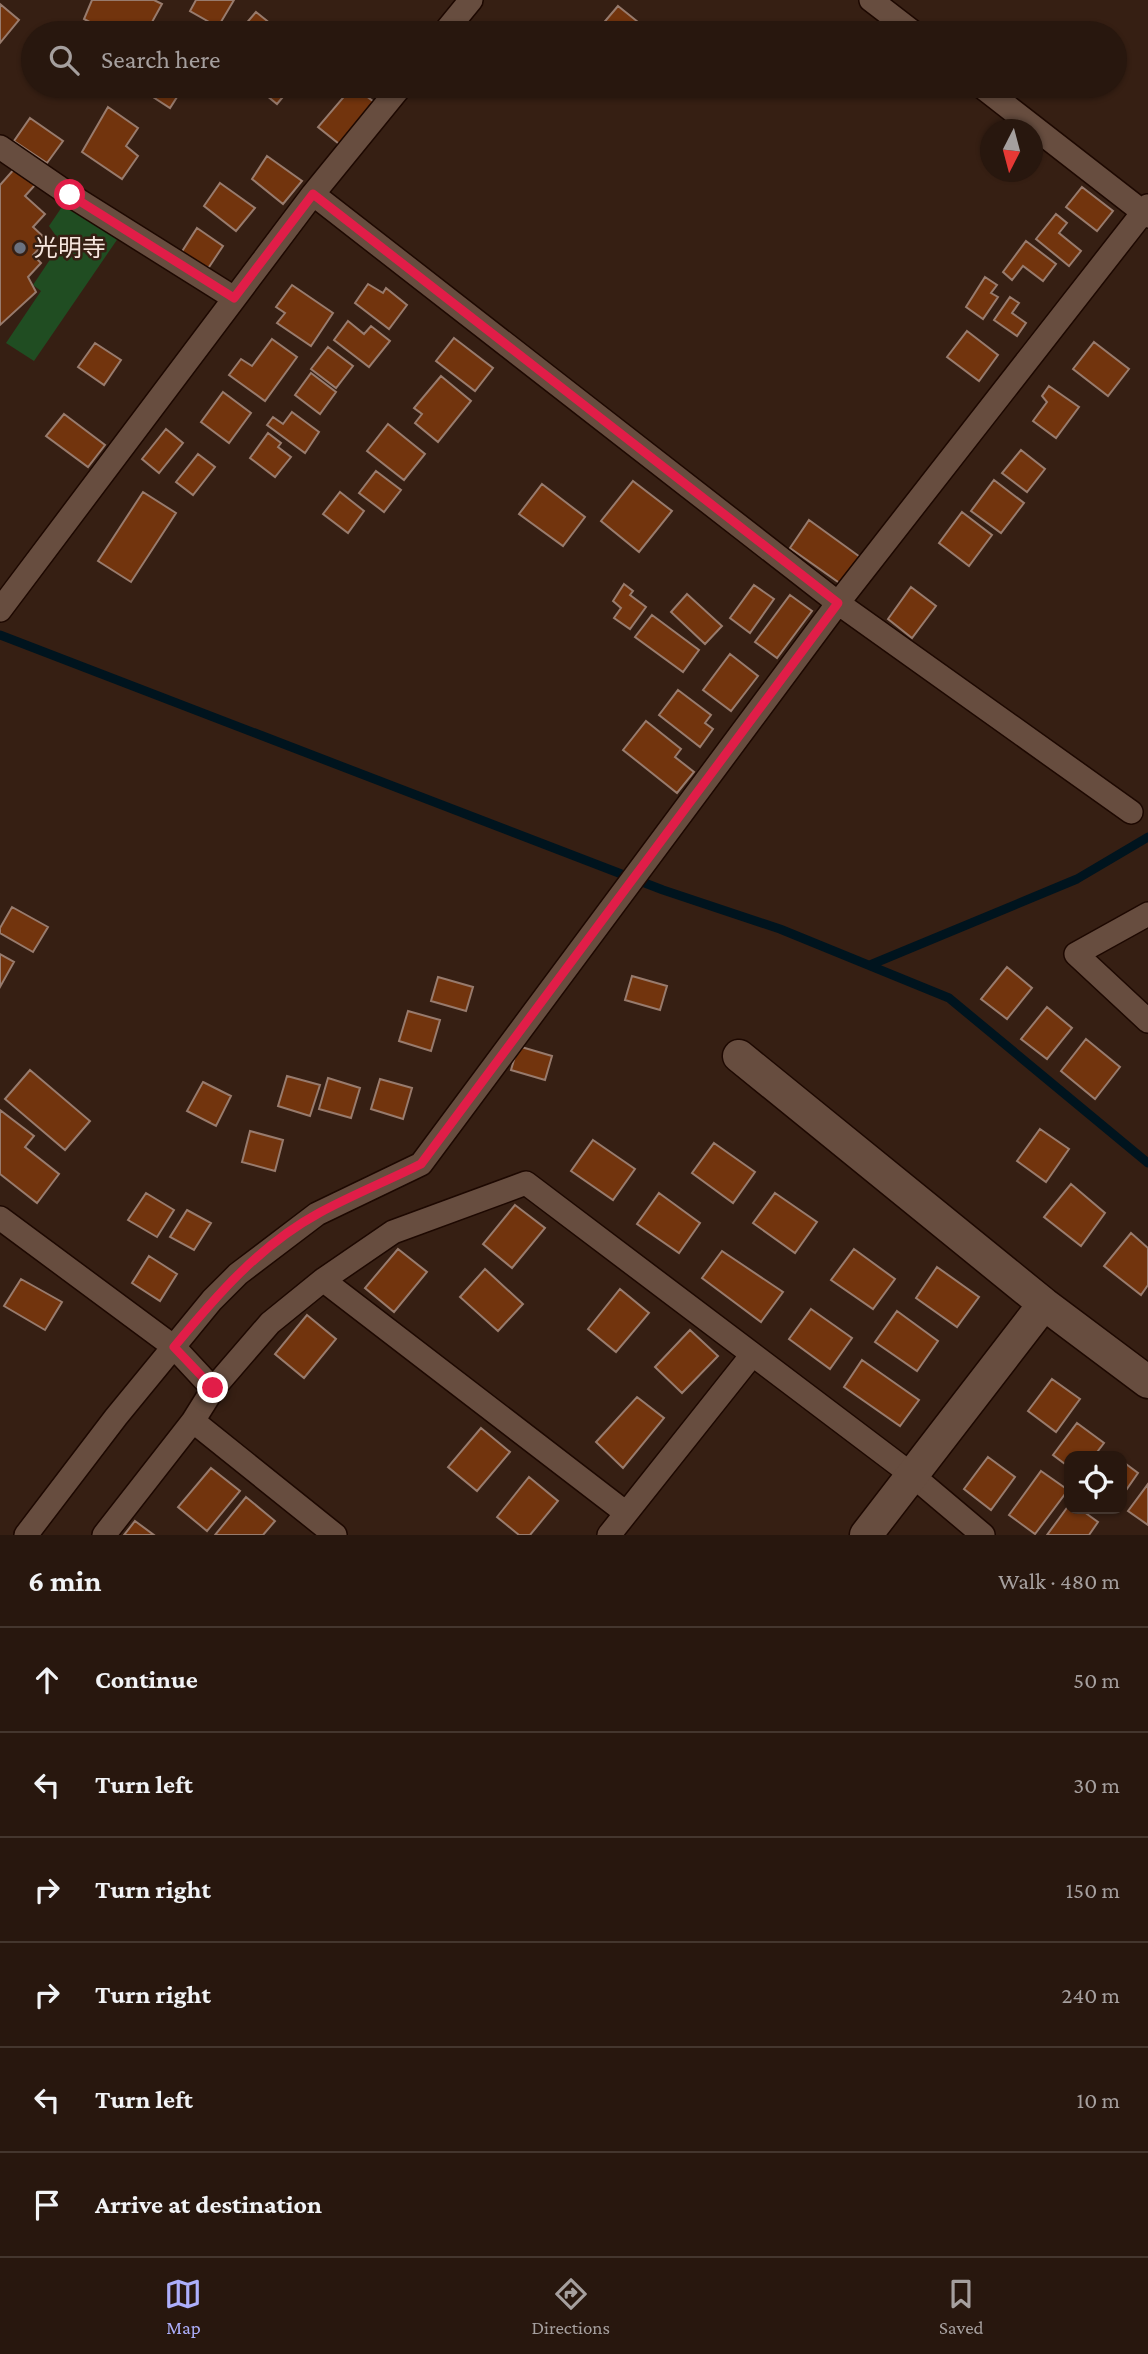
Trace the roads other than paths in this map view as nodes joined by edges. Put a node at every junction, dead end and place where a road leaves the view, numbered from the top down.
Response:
1 (471, 0) edge
2 (871, 0) edge
3 (454, 21) edge
4 (898, 21) edge
5 (391, 98) edge
6 (997, 98) edge
7 (0, 147) edge
8 (313, 194) junction
9 (1146, 212) edge
10 (234, 298) junction
11 (838, 603) junction
12 (0, 610) edge
13 (1131, 812) dead end
14 (1148, 914) edge
15 (1148, 1021) edge
16 (739, 1056) dead end
17 (0, 1218) edge
18 (323, 1280) junction
19 (1044, 1304) junction
20 (174, 1347) junction
21 (752, 1355) junction
22 (1148, 1382) edge
23 (213, 1388) junction
24 (193, 1421) junction
25 (912, 1475) junction
26 (626, 1513) junction
27 (26, 1535) edge
28 (104, 1535) edge
29 (335, 1535) edge
30 (609, 1535) edge
31 (866, 1535) edge
32 (983, 1535) edge

1 - 3 street
2 - 4 street
5 - 8 street
6 - 9 street
7 - 10 street
8 - 10 street
8 - 11 street
9 - 11 street
10 - 12 street
11 - 13 street
11 - 20 street
14 - 15 street
16 - 19 street
17 - 20 street
18 - 21 street
18 - 23 street
18 - 26 street
19 - 22 street
19 - 25 street
20 - 23 street
20 - 27 street
21 - 25 street
21 - 26 street
23 - 24 street
24 - 28 street
24 - 29 street
25 - 31 street
25 - 32 street
26 - 30 street

